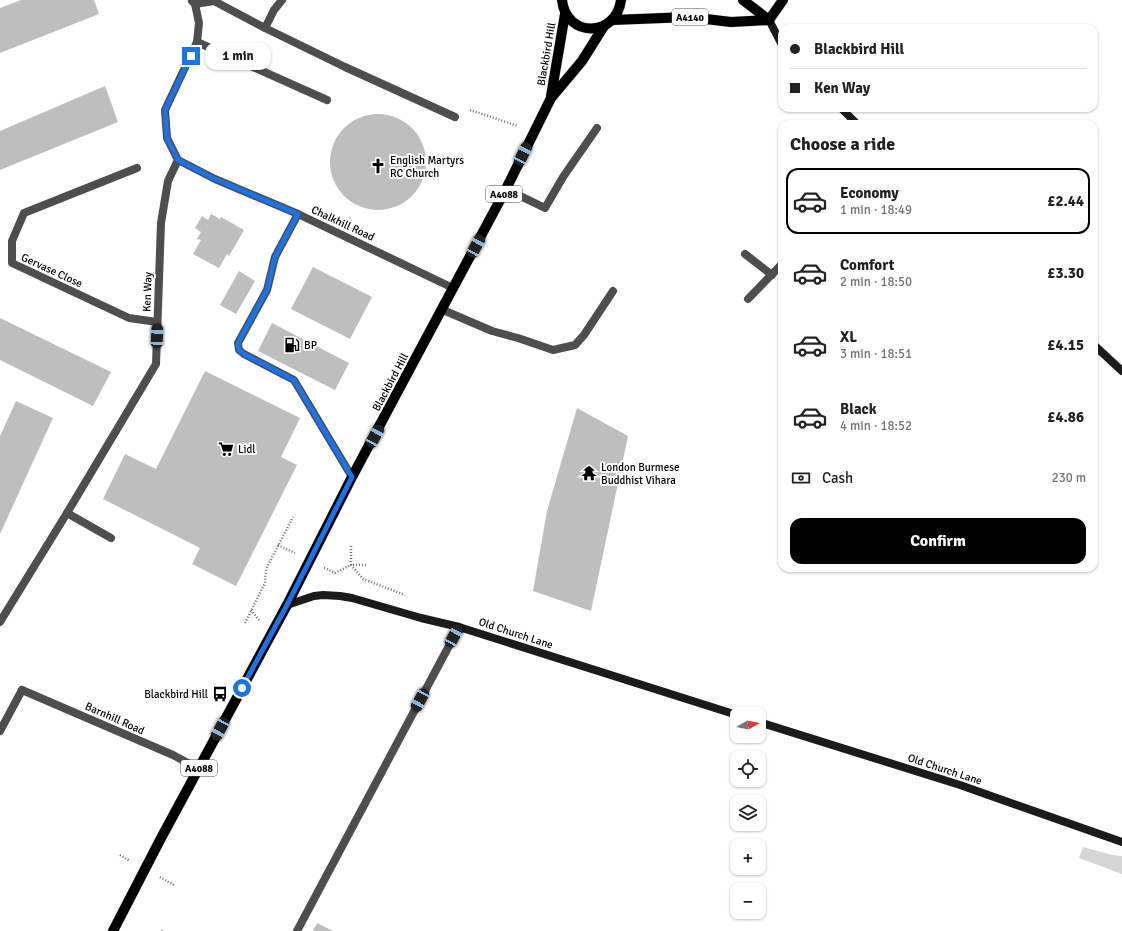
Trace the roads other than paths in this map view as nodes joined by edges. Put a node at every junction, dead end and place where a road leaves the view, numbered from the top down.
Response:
1 (282, 0) edge
2 (562, 0) edge
3 (621, 0) edge
4 (743, 0) edge
5 (783, 0) edge
6 (193, 2) edge
7 (566, 14) junction
8 (769, 20) junction
9 (608, 23) junction
10 (265, 28) junction
11 (778, 37) edge
12 (197, 42) junction
13 (551, 98) junction
14 (327, 100) dead end
15 (845, 112) edge
16 (456, 117) road end
17 (853, 120) edge
18 (597, 128) dead end
19 (178, 160) junction
20 (137, 168) dead end
21 (506, 189) junction
22 (298, 214) junction
23 (745, 254) dead end
24 (778, 268) edge
25 (772, 275) junction
26 (453, 288) junction
27 (613, 291) dead end
28 (748, 299) dead end
29 (443, 310) junction
30 (157, 322) junction
31 (1098, 349) edge
32 (1122, 371) edge
33 (352, 477) junction
34 (67, 513) junction
35 (111, 538) dead end
36 (287, 605) junction
37 (0, 622) edge
38 (459, 627) junction
39 (730, 713) edge
40 (766, 724) edge
41 (0, 731) edge
42 (199, 769) junction
43 (1122, 842) edge
44 (113, 931) edge
45 (297, 931) edge

1 - 10 street
2 - 7 main road
3 - 9 main road, Blackbird Hill
4 - 8 main road
5 - 8 main road
6 - 10 street
6 - 12 street
7 - 9 main road
7 - 13 main road, Blackbird Hill / A4088
8 - 9 main road, A4140
8 - 11 main road
9 - 13 main road, Blackbird Hill / A4088
10 - 16 street
12 - 14 street
12 - 19 street
13 - 21 main road, Blackbird Hill / A4088
15 - 17 main road
18 - 21 street
19 - 22 street, Chalkhill Road
19 - 30 street, Ken Way
20 - 30 street, Gervase Close
21 - 26 main road, Blackbird Hill / A4088
22 - 26 street, Chalkhill Road
22 - 33 street
23 - 25 street
24 - 25 street
25 - 28 street
26 - 29 main road, Blackbird Hill / A4088
27 - 29 street
29 - 33 main road, Blackbird Hill / A4088
30 - 34 street, Ken Way
31 - 32 main road
33 - 36 main road, Blackbird Hill / A4088
34 - 35 street
34 - 37 street, Ken Way
36 - 38 main road, Old Church Lane
36 - 42 main road, Blackbird Hill / A4088
38 - 39 main road, Old Church Lane
38 - 45 street
40 - 43 main road, Old Church Lane
41 - 42 street, Barnhill Road
42 - 44 main road, Blackbird Hill / A4088

